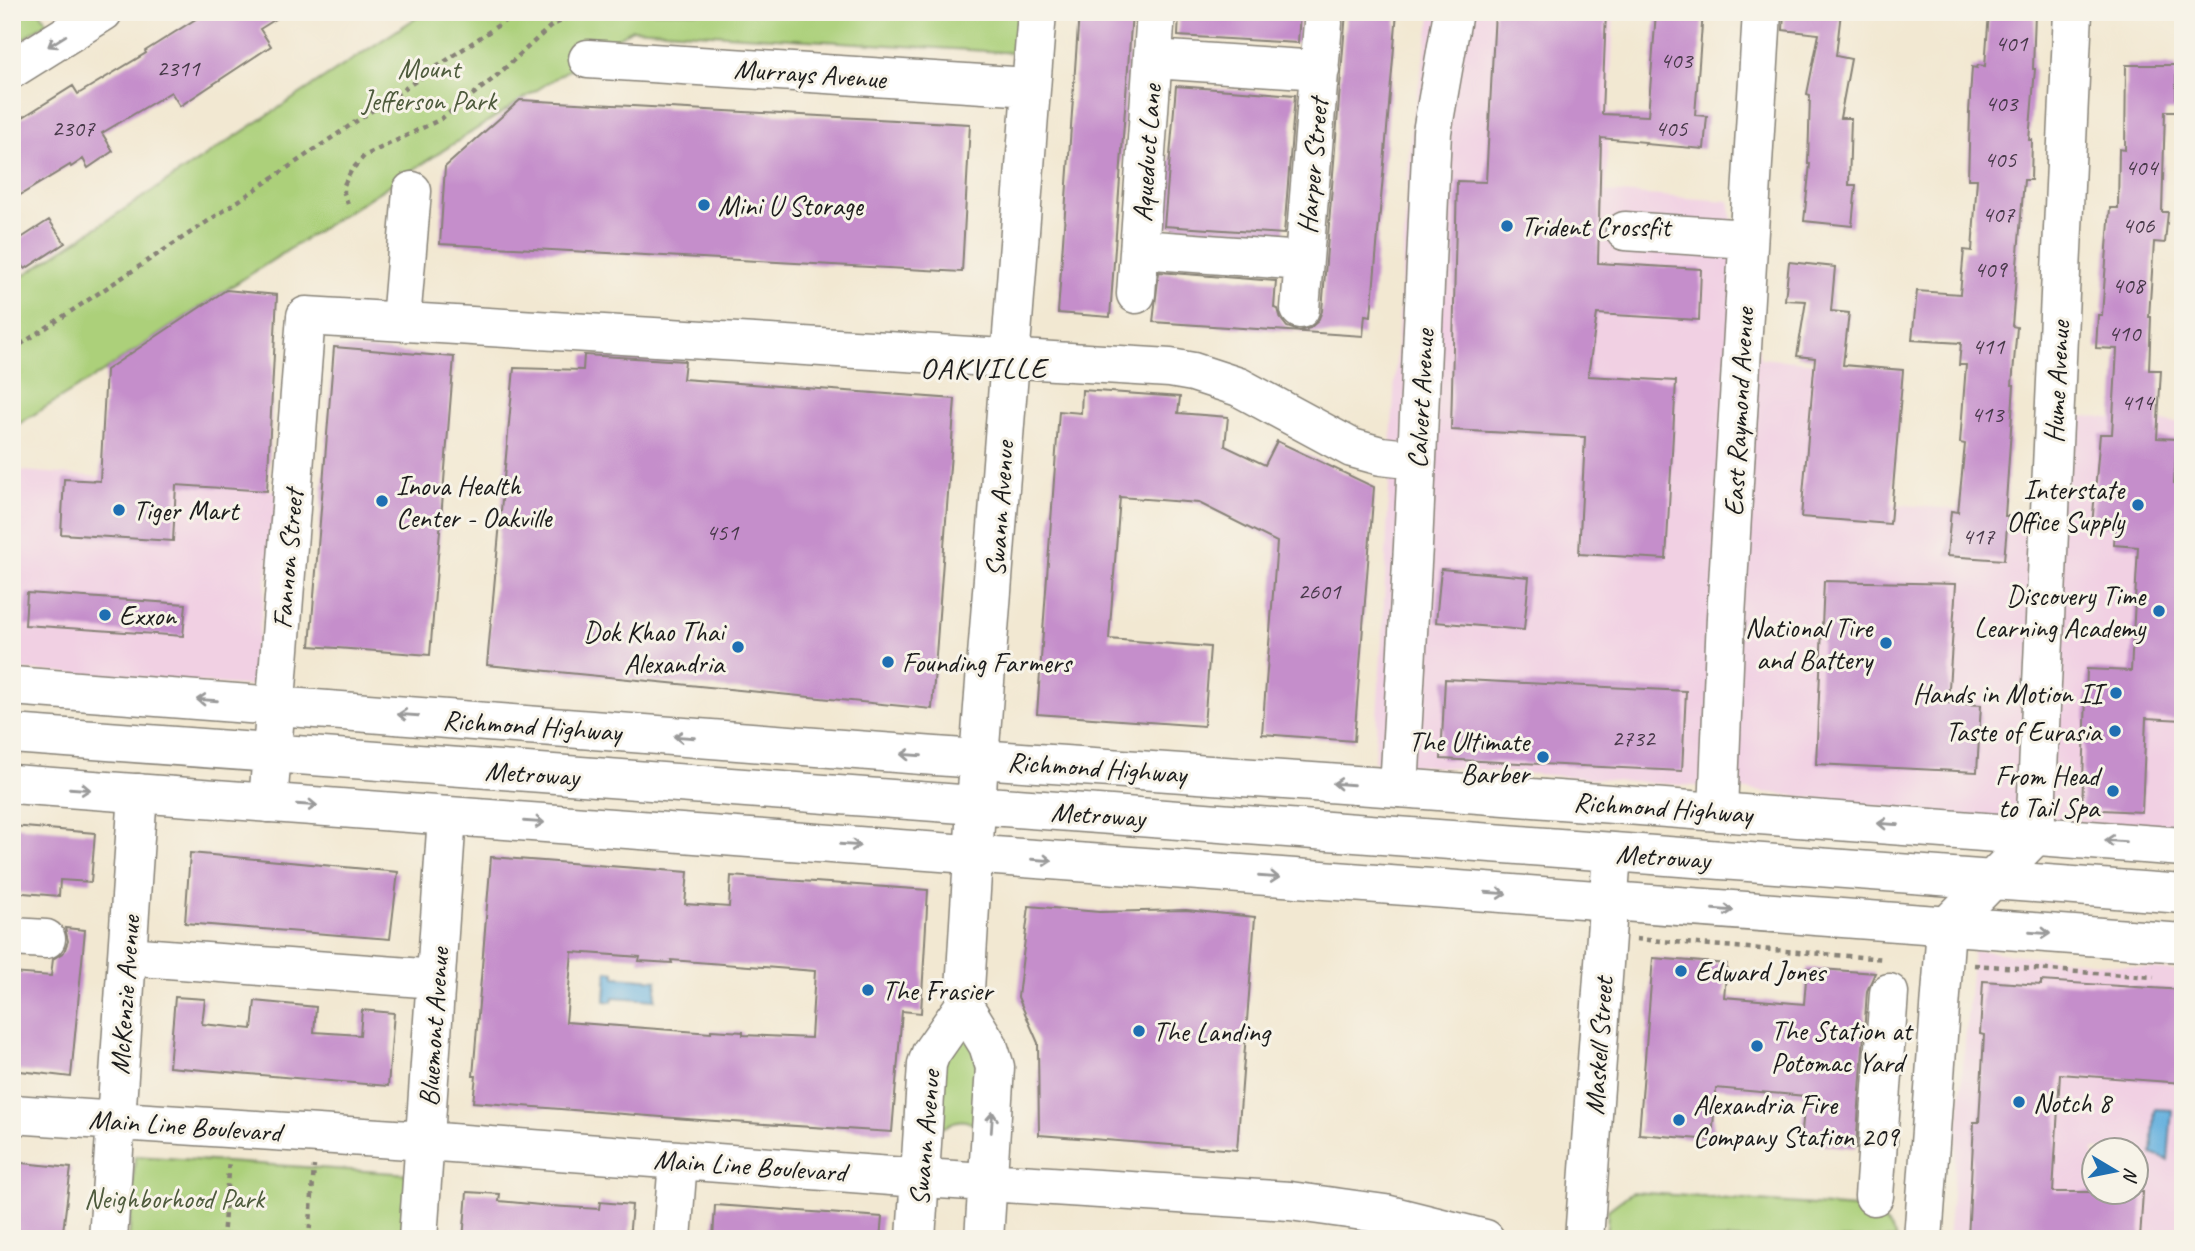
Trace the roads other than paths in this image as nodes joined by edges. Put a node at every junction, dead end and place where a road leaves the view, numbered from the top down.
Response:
1 (103, 12) edge
2 (1037, 12) edge
3 (1156, 12) edge
4 (1453, 12) edge
5 (1762, 12) edge
6 (2073, 12) edge
7 (1324, 23) dead end
8 (588, 59) dead end
9 (1153, 59) junction
10 (12, 69) edge
11 (1320, 70) junction
12 (1031, 87) junction
13 (412, 191) dead end
14 (1625, 231) dead end
15 (1748, 239) junction
16 (1140, 249) junction
17 (1303, 261) junction
18 (1136, 294) dead end
19 (1300, 309) dead end
20 (401, 321) junction
21 (1010, 358) junction
22 (1417, 460) junction
23 (12, 686) edge
24 (275, 705) junction
25 (12, 734) edge
26 (272, 754) junction
27 (979, 759) junction
28 (12, 784) edge
29 (1399, 788) junction
30 (138, 793) junction
31 (268, 803) junction
32 (977, 805) junction
33 (1718, 811) junction
34 (447, 816) junction
35 (2035, 836) junction
36 (2183, 846) edge
37 (1612, 852) junction
38 (974, 855) junction
39 (1990, 881) junction
40 (2183, 894) edge
41 (1607, 919) junction
42 (2183, 943) edge
43 (1945, 945) junction
44 (127, 956) junction
45 (1889, 976) road end
46 (436, 979) junction
47 (964, 1006) junction
48 (12, 1114) edge
49 (116, 1120) junction
50 (425, 1141) junction
51 (678, 1160) junction
52 (919, 1178) junction
53 (988, 1181) junction
54 (1874, 1196) dead end
55 (107, 1239) edge
56 (418, 1239) edge
57 (672, 1239) edge
58 (916, 1239) edge
59 (984, 1239) edge
60 (1485, 1239) edge
61 (1584, 1239) edge
62 (1923, 1239) edge

1 -> 10 main road
2 - 12 main road, Swann Avenue
3 - 9 main road, Aqueduct Lane
4 - 22 main road, Calvert Avenue
5 - 15 main road, East Raymond Avenue
6 - 35 main road, Hume Avenue
7 - 11 main road, Harper Street
8 - 12 main road, Murrays Avenue
9 - 11 main road
9 - 16 main road, Aqueduct Lane
11 - 17 main road, Harper Street
12 - 21 main road, Swann Avenue
13 - 20 main road
14 - 15 main road
15 - 33 main road, East Raymond Avenue
16 - 17 main road
16 - 18 main road, Aqueduct Lane
17 - 19 main road, Harper Street
20 - 21 main road
20 - 24 main road, Fannon Street
21 - 22 main road
21 - 27 main road, Swann Avenue
22 - 29 main road, Calvert Avenue
24 -> 23 main road, Richmond Highway
24 - 26 main road, Fannon Street
27 -> 24 main road, Richmond Highway
25 - 26 main road, Metroway
26 - 31 main road, Fannon Street
26 - 32 main road, Metroway
29 -> 27 main road, Richmond Highway
27 - 32 main road, Swann Avenue
28 -> 30 main road
29 - 33 main road, Richmond Highway
30 - 31 main road
30 - 44 main road, McKenzie Avenue
31 -> 34 main road
32 - 37 main road, Metroway
32 - 38 main road, Swann Avenue
35 -> 33 main road, Richmond Highway
34 -> 38 main road
34 - 46 main road, Bluemont Avenue
36 -> 35 main road, Richmond Highway
35 - 39 main road
37 - 39 main road, Metroway
37 - 41 main road, Maskell Street
38 -> 41 main road
38 - 47 main road, Swann Avenue
39 - 40 main road, Metroway
39 - 43 main road
41 -> 43 main road
41 - 61 main road, Maskell Street
43 -> 42 main road
43 - 62 main road
44 - 46 main road
44 - 49 main road, McKenzie Avenue
45 - 54 main road
46 - 50 main road, Bluemont Avenue
47 - 52 main road, Swann Avenue
53 -> 47 main road
48 - 49 main road, Main Line Boulevard
49 - 50 main road, Main Line Boulevard
49 - 55 main road, McKenzie Avenue
50 - 51 main road, Main Line Boulevard
50 - 56 main road, Bluemont Avenue
51 - 52 main road, Main Line Boulevard
51 - 57 main road
52 - 53 main road, Main Line Boulevard
52 - 58 main road, Swann Avenue
53 - 59 main road
53 - 60 main road, Main Line Boulevard

